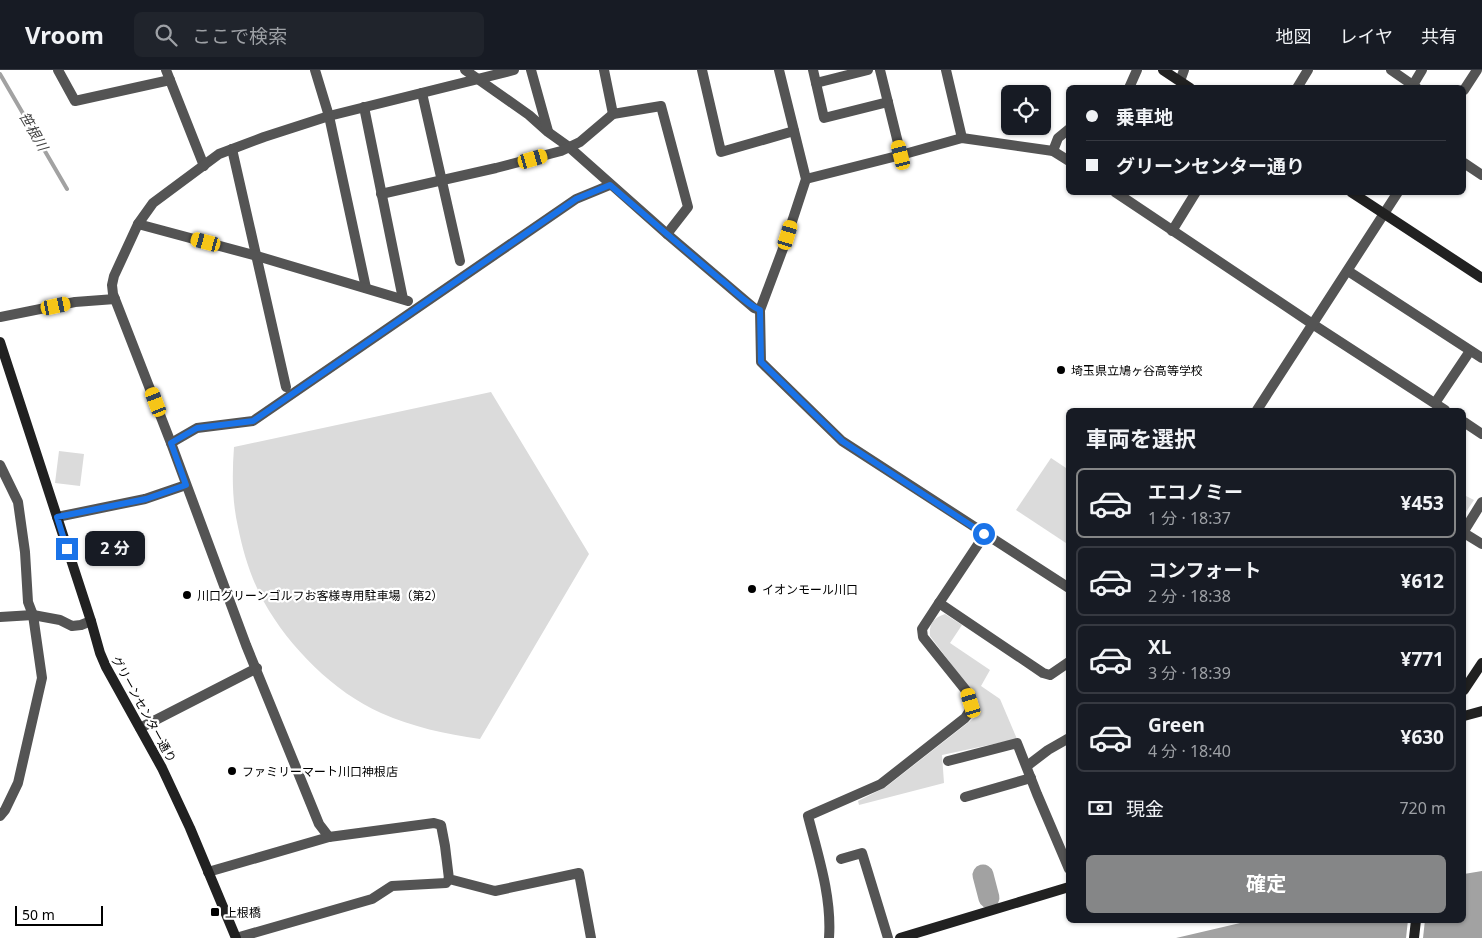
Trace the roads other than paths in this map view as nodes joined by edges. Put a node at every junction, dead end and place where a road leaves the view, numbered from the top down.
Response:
1 (58, 70) edge
2 (315, 70) edge
3 (466, 70) edge
4 (531, 70) edge
5 (604, 70) edge
6 (702, 70) edge
7 (779, 70) edge
8 (813, 70) edge
9 (868, 70) edge
10 (880, 70) edge
11 (946, 70) edge
12 (1137, 70) edge
13 (1163, 70) edge
14 (1184, 70) edge
15 (1308, 70) edge
16 (1391, 70) edge
17 (1422, 70) edge
18 (1477, 70) edge
19 (510, 71) edge
20 (168, 75) edge
21 (479, 79) junction
22 (1180, 81) junction
23 (816, 83) junction
24 (1130, 85) edge
25 (1186, 85) edge
26 (1299, 85) edge
27 (1414, 85) edge
28 (1415, 85) edge
29 (1466, 87) edge
30 (422, 93) junction
31 (888, 102) junction
32 (364, 107) junction
33 (613, 114) junction
34 (328, 116) junction
35 (794, 131) junction
36 (1066, 131) edge
37 (548, 132) junction
38 (962, 138) junction
39 (569, 147) junction
40 (232, 149) junction
41 (1053, 150) junction
42 (901, 155) junction
43 (1066, 159) edge
44 (1466, 164) edge
45 (204, 166) junction
46 (1482, 175) edge
47 (806, 179) junction
48 (441, 180) junction
49 (610, 185) junction
50 (381, 194) junction
51 (1120, 195) edge
52 (1194, 195) edge
53 (1355, 195) edge
54 (1396, 195) edge
55 (1384, 215) junction
56 (138, 224) junction
57 (1172, 230) junction
58 (667, 234) junction
59 (257, 256) junction
60 (460, 261) dead end
61 (1348, 271) junction
62 (1482, 278) edge
63 (366, 288) junction
64 (115, 299) junction
65 (760, 310) junction
66 (0, 318) edge
67 (1314, 325) junction
68 (0, 342) edge
69 (1470, 351) junction
70 (1482, 358) edge
71 (286, 387) dead end
72 (1435, 403) junction
73 (1259, 408) edge
74 (1442, 408) edge
75 (1466, 423) edge
76 (1482, 434) edge
77 (171, 443) junction
78 (0, 465) edge
79 (186, 485) junction
80 (1482, 502) edge
81 (57, 517) junction
82 (1466, 529) edge
83 (1466, 533) edge
84 (984, 534) junction
85 (1482, 544) edge
86 (1066, 586) edge
87 (939, 603) junction
88 (32, 615) junction
89 (0, 617) edge
90 (91, 621) junction
91 (1482, 663) edge
92 (1066, 664) edge
93 (257, 668) junction
94 (1466, 687) edge
95 (1482, 711) edge
96 (1466, 715) edge
97 (140, 728) junction
98 (1066, 740) edge
99 (948, 761) dead end
100 (1027, 766) junction
101 (1031, 778) junction
102 (965, 797) dead end
103 (0, 816) edge
104 (329, 838) junction
105 (841, 859) dead end
106 (1066, 862) edge
107 (208, 872) junction
108 (449, 879) junction
109 (1066, 888) edge
110 (1416, 923) edge
111 (236, 938) edge
112 (591, 938) edge
113 (829, 938) edge
114 (888, 938) edge
115 (900, 938) edge
116 (1414, 938) edge

1 - 20 street
2 - 34 street
3 - 21 street
4 - 37 street
5 - 33 street
6 - 35 street
7 - 35 street
8 - 23 street
9 - 23 street
10 - 31 street
11 - 38 street
12 - 24 street
13 - 22 main road
14 - 22 street
15 - 26 street
16 - 27 street
17 - 28 street
18 - 29 street
19 - 21 street
20 - 45 street
21 - 30 street
21 - 37 street
22 - 25 main road
23 - 31 street
30 - 32 street
30 - 48 street
31 - 42 street
32 - 34 street
32 - 50 street
33 - 39 street
33 - 58 street
34 - 40 street
34 - 63 street
35 - 47 street
36 - 41 street
37 - 39 street
38 - 41 street
38 - 42 street
39 - 48 street
39 - 49 street
40 - 45 street
40 - 59 street
41 - 43 street
42 - 47 street
44 - 46 street
45 - 56 street
47 - 65 street
48 - 50 street
48 - 60 street
49 - 58 street
49 - 77 street
50 - 63 street
51 - 57 street
52 - 57 street
53 - 55 main road
54 - 55 street
55 - 61 street
55 - 62 main road
56 - 59 street
56 - 64 street
57 - 67 street
58 - 65 street
59 - 63 street
59 - 71 street
61 - 67 street
61 - 69 street
64 - 66 street
64 - 77 street
65 - 84 street
67 - 72 street
67 - 73 street
68 - 81 main road, グリーンセンター通り
69 - 70 street
69 - 72 street
72 - 74 street
75 - 76 street
77 - 79 street
78 - 88 street
79 - 81 street
79 - 93 street
80 - 82 street
81 - 90 main road, グリーンセンター通り
83 - 85 street
84 - 86 street
84 - 87 street
87 - 92 street
87 - 113 street
88 - 89 street
88 - 90 street
88 - 103 street
90 - 97 main road, グリーンセンター通り
91 - 94 main road
93 - 97 street
93 - 104 street
95 - 96 main road
97 - 107 main road, グリーンセンター通り
98 - 100 street
99 - 100 street
100 - 101 street
101 - 102 street
101 - 106 street
104 - 107 street
104 - 108 street
105 - 114 street
107 - 111 main road, グリーンセンター通り
108 - 111 street
108 - 112 street
109 - 115 main road
110 - 116 main road

